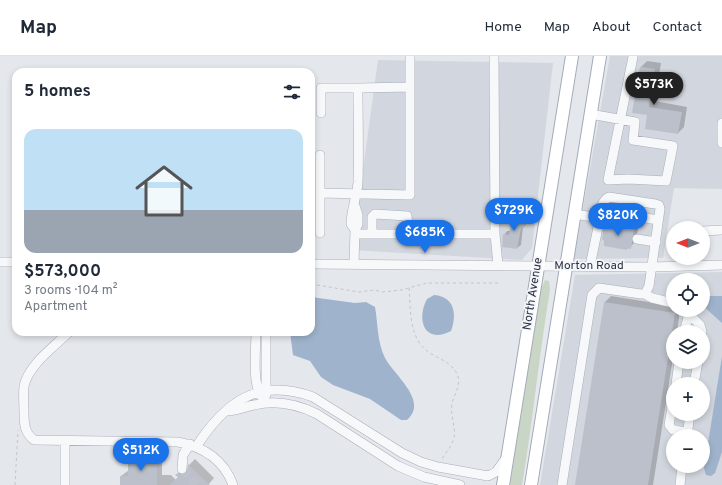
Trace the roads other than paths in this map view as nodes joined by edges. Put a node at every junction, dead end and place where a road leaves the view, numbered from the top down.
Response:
1 (410, 56) edge
2 (494, 56) edge
3 (572, 56) edge
4 (600, 56) edge
5 (633, 57) dead end
6 (410, 87) junction
7 (358, 88) junction
8 (321, 113) dead end
9 (590, 114) junction
10 (621, 119) junction
11 (722, 123) edge
12 (722, 143) edge
13 (320, 155) dead end
14 (320, 193) junction
15 (357, 193) junction
16 (574, 214) junction
17 (600, 215) junction
18 (658, 220) junction
19 (722, 230) edge
20 (710, 231) edge
21 (355, 232) junction
22 (320, 233) dead end
23 (372, 233) junction
24 (409, 233) junction
25 (495, 234) junction
26 (637, 239) dead end
27 (656, 242) junction
28 (0, 262) edge
29 (12, 262) edge
30 (315, 264) edge
31 (354, 264) junction
32 (710, 264) edge
33 (498, 265) junction
34 (666, 265) edge
35 (722, 265) edge
36 (538, 266) junction
37 (565, 266) junction
38 (590, 266) junction
39 (652, 266) junction
40 (645, 294) junction
41 (666, 301) edge
42 (693, 317) edge
43 (700, 325) edge
44 (65, 336) edge
45 (256, 336) edge
46 (266, 336) edge
47 (262, 391) junction
48 (265, 402) junction
49 (227, 411) junction
50 (65, 441) junction
51 (193, 446) junction
52 (507, 457) junction
53 (428, 464) junction
54 (182, 469) dead end
55 (681, 473) edge
56 (423, 481) edge
57 (65, 485) edge
58 (232, 485) edge
59 (460, 485) edge
60 (503, 485) edge
61 (531, 485) edge
62 (562, 485) edge
63 (680, 485) edge

1 - 6 street
2 - 25 street
3 - 36 main road, North Avenue
4 - 9 main road
5 - 10 street
6 - 7 street
6 - 15 street
7 - 8 street
7 - 15 street
9 - 10 street
9 - 16 main road
10 - 10 street
11 - 12 street
13 - 14 street
14 - 15 street
14 - 22 street
15 - 21 street
16 - 17 street
16 - 37 main road
17 - 18 street
17 - 18 street
17 - 38 street
18 - 27 street
19 - 20 street
21 - 23 street
21 - 31 street
23 - 24 street
23 - 24 street
24 - 25 street
25 - 33 street
26 - 27 street
27 - 39 street
28 - 29 street
30 - 31 street, Morton Road
31 - 33 street, Morton Road
32 - 35 street, Morton Road
33 - 36 street, Morton Road
34 - 39 street, Morton Road
36 - 37 street, Morton Road
36 - 52 main road, North Avenue
37 - 38 street, Morton Road
37 - 61 main road
38 - 39 street, Morton Road
39 - 40 street
40 - 41 street
40 - 62 street
42 - 43 street
44 - 50 street
45 - 47 street
46 - 47 street
47 - 48 street
47 - 49 street
47 - 53 street
48 - 49 street
48 - 56 street
49 - 51 street
50 - 51 street
50 - 57 street
51 - 54 street
51 - 58 street
52 - 53 street
52 - 60 main road, North Avenue
53 - 56 street
55 - 63 street
56 - 59 street

